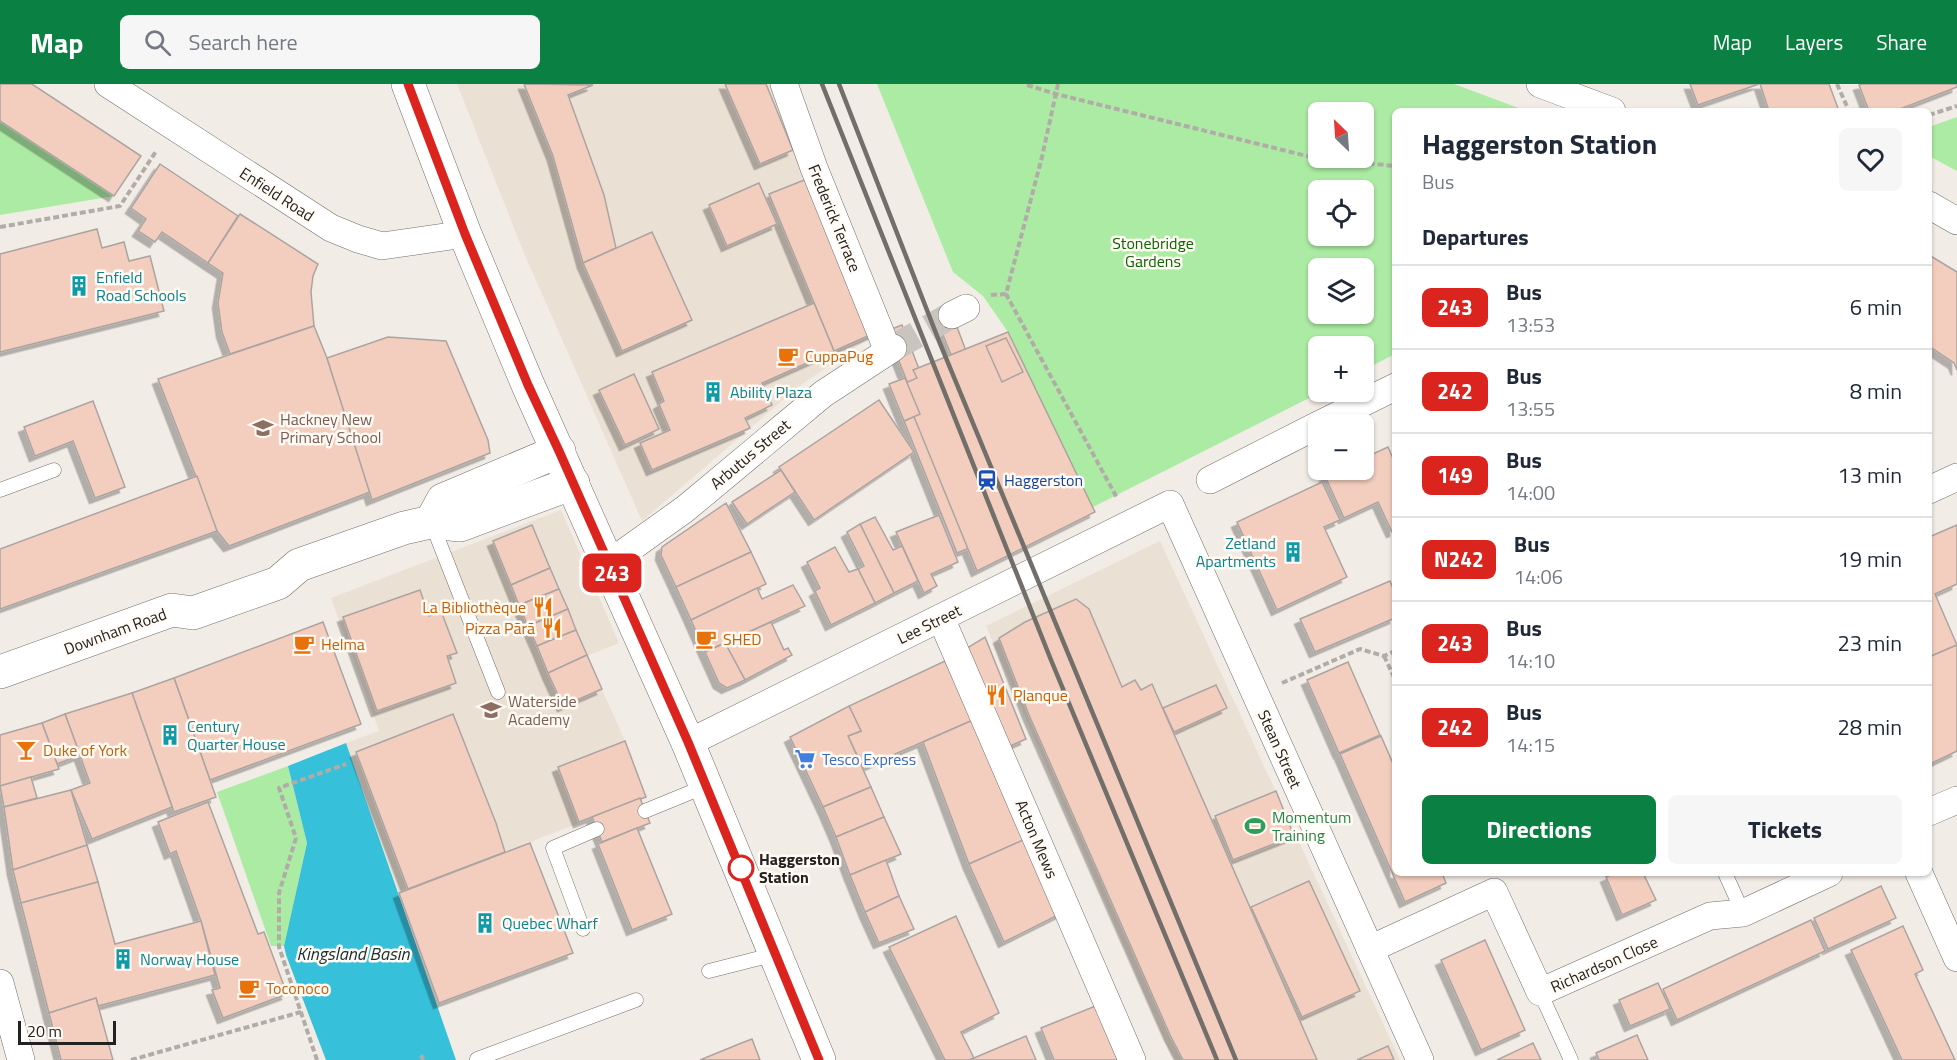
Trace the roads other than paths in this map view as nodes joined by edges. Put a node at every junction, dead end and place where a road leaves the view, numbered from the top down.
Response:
1 (108, 84) edge
2 (408, 84) edge
3 (784, 84) edge
4 (1540, 84) edge
5 (1592, 93) edge
6 (1609, 108) edge
7 (1932, 207) edge
8 (1957, 221) edge
9 (465, 234) junction
10 (891, 350) joint
11 (1392, 388) edge
12 (1341, 414) edge
13 (1308, 431) edge
14 (559, 451) junction
15 (54, 470) dead end
16 (1957, 477) edge
17 (1210, 480) dead end
18 (573, 483) junction
19 (1932, 489) edge
20 (0, 490) edge
21 (1170, 504) joint
22 (431, 522) junction
23 (608, 564) junction
24 (941, 618) junction
25 (0, 672) edge
26 (498, 692) dead end
27 (688, 742) junction
28 (706, 786) junction
29 (1957, 800) edge
30 (645, 811) dead end
31 (1932, 811) edge
32 (597, 830) dead end
33 (1726, 876) edge
34 (1823, 876) edge
35 (1919, 876) edge
36 (1743, 913) junction
37 (583, 929) dead end
38 (1370, 949) junction
39 (776, 954) junction
40 (1957, 958) edge
41 (709, 971) dead end
42 (0, 983) edge
43 (1540, 992) junction
44 (636, 999) dead end
45 (477, 1059) edge
46 (21, 1060) edge
47 (819, 1060) edge
48 (1132, 1060) edge
49 (1420, 1060) edge
50 (1570, 1060) edge

1 - 9 street, Enfield Road
2 - 9 main road
3 - 10 street, Frederick Terrace
4 - 5 street
5 - 6 street
7 - 8 street
9 - 14 main road
10 - 23 street, Arbutus Street
11 - 12 street
13 - 17 street
14 - 18 main road
14 - 22 main road
15 - 20 lane
16 - 19 street
18 - 22 main road, Downham Road
18 - 23 main road
21 - 24 street, Lee Street
21 - 38 street, Stean Street
22 - 25 main road, Downham Road
22 - 26 lane
23 - 27 main road
24 - 27 street, Lee Street
24 - 48 street, Acton Mews
27 - 28 main road
28 - 30 lane
28 - 39 main road
29 - 31 street
32 - 37 lane
33 - 36 lane
34 - 36 street, Richardson Close
35 - 40 street
36 - 43 street, Richardson Close
38 - 43 street, Richardson Close
38 - 49 street, Stean Street
39 - 41 lane
39 - 47 main road
42 - 46 street
43 - 50 lane
44 - 45 lane

